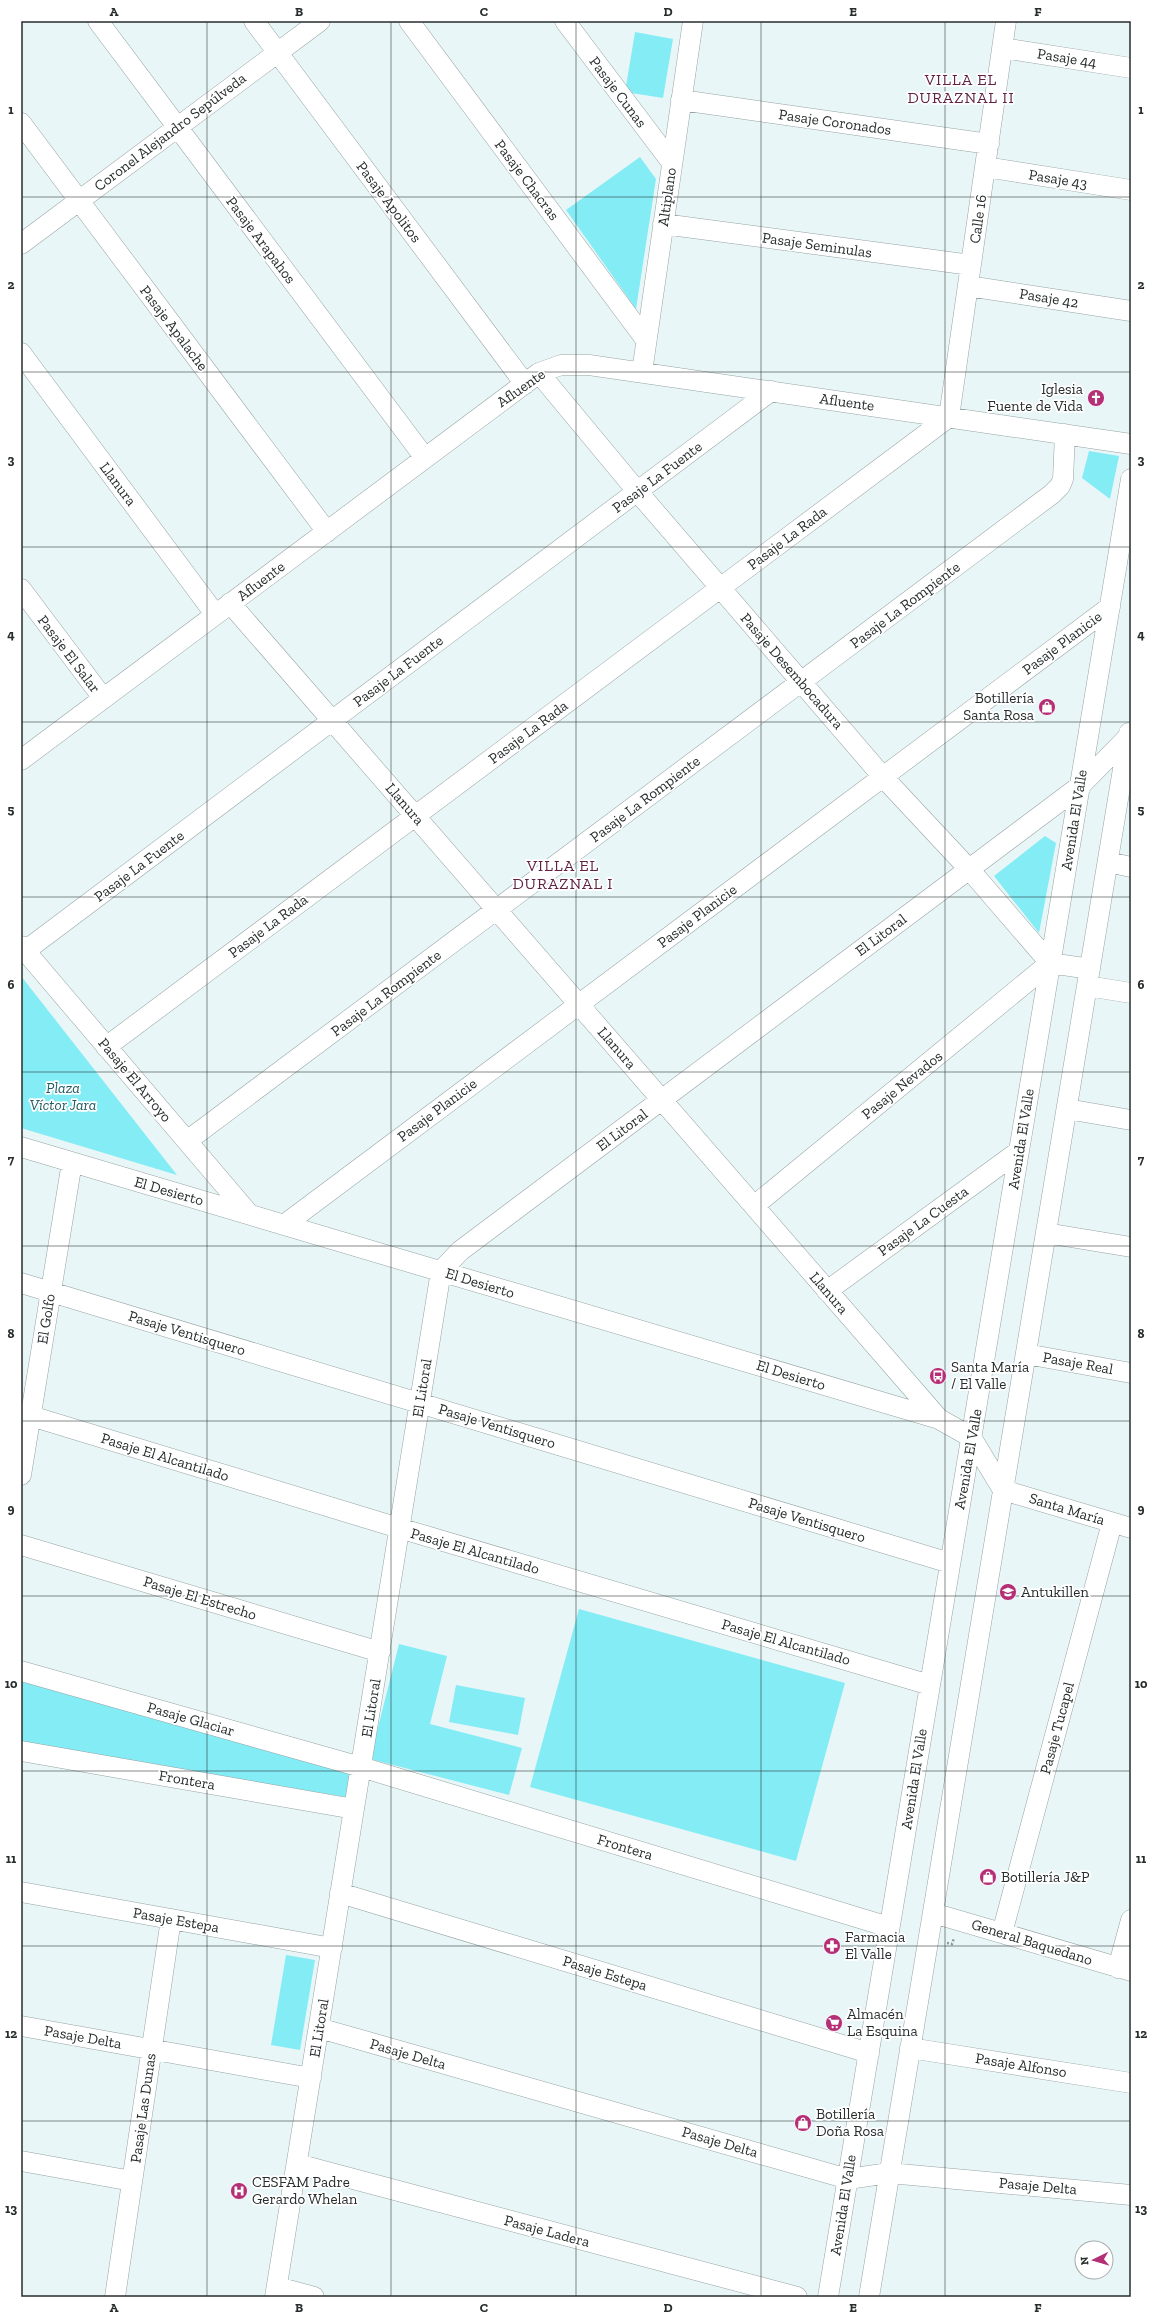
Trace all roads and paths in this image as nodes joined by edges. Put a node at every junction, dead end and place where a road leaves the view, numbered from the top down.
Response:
1 (98, 21) edge
2 (254, 21) edge
3 (320, 21) edge
4 (409, 21) edge
5 (565, 21) edge
6 (693, 21) edge
7 (1003, 21) edge
8 (1006, 21) edge
9 (1003, 48) junction
10 (277, 53) junction
11 (1131, 68) edge
12 (680, 100) junction
13 (21, 123) edge
14 (177, 127) junction
15 (989, 144) junction
16 (672, 163) junction
17 (985, 167) junction
18 (1131, 190) edge
19 (79, 200) junction
20 (663, 224) junction
21 (21, 244) edge
22 (971, 266) junction
23 (968, 286) junction
24 (1131, 311) edge
25 (646, 340) junction
26 (21, 353) edge
27 (642, 372) junction
28 (532, 378) junction
29 (771, 391) junction
30 (949, 417) junction
31 (1065, 434) junction
32 (1131, 444) edge
33 (425, 458) junction
34 (1131, 479) edge
35 (638, 491) junction
36 (327, 532) junction
37 (721, 588) junction
38 (21, 590) edge
39 (1110, 607) junction
40 (223, 609) junction
41 (801, 682) junction
42 (103, 698) junction
43 (332, 721) junction
44 (1130, 732) edge
45 (21, 760) edge
46 (882, 777) junction
47 (1080, 786) junction
48 (415, 816) junction
49 (1108, 862) junction
50 (1131, 866) edge
51 (970, 869) junction
52 (497, 910) junction
53 (23, 949) edge
54 (1050, 964) junction
55 (1089, 977) junction
56 (1131, 993) edge
57 (579, 1004) junction
58 (106, 1047) junction
59 (662, 1100) junction
60 (1066, 1109) junction
61 (1131, 1120) edge
62 (187, 1141) junction
63 (21, 1147) edge
64 (1019, 1151) junction
65 (72, 1162) junction
66 (754, 1206) junction
67 (249, 1214) junction
68 (284, 1225) junction
69 (1046, 1233) junction
70 (1131, 1247) edge
71 (441, 1271) junction
72 (21, 1283) edge
73 (827, 1291) junction
74 (50, 1292) junction
75 (1026, 1354) junction
76 (1131, 1373) edge
77 (420, 1403) junction
78 (26, 1415) edge
79 (939, 1419) junction
80 (971, 1437) junction
81 (21, 1475) edge
82 (1003, 1490) junction
83 (1112, 1523) junction
84 (399, 1528) junction
85 (1131, 1528) edge
86 (21, 1545) edge
87 (950, 1563) junction
88 (380, 1652) junction
89 (21, 1671) edge
90 (930, 1685) junction
91 (21, 1751) edge
92 (361, 1767) junction
93 (354, 1809) junction
94 (21, 1892) edge
95 (340, 1893) junction
96 (933, 1913) junction
97 (172, 1919) junction
98 (1131, 1920) edge
99 (890, 1927) junction
100 (1002, 1933) junction
101 (332, 1948) junction
102 (1124, 1970) edge
103 (21, 2026) edge
104 (319, 2028) junction
105 (910, 2048) junction
106 (152, 2049) junction
107 (869, 2053) junction
108 (311, 2078) junction
109 (1131, 2083) edge
110 (21, 2161) edge
111 (297, 2164) junction
112 (889, 2173) junction
113 (848, 2179) junction
114 (132, 2181) junction
115 (1131, 2195) edge
116 (276, 2292) edge
117 (115, 2297) edge
118 (314, 2297) edge
119 (797, 2297) edge
120 (828, 2297) edge
121 (868, 2297) edge

1 - 14 street, Pasaje Arapahos
2 - 10 street, Pasaje Apolitos
3 - 10 street, Coronel Alejandro Sepúlveda
4 - 25 street, Pasaje Chacras
5 - 16 street, Pasaje Cunas
6 - 12 street, Altiplano
7 - 8 street
8 - 9 street, Calle 16
9 - 11 street, Pasaje 44
9 - 15 street, Calle 16
10 - 14 street, Coronel Alejandro Sepúlveda
10 - 28 street, Pasaje Apolitos
12 - 15 street, Pasaje Coronados
12 - 16 street, Altiplano
13 - 19 street, Pasaje Apalache
14 - 19 street, Coronel Alejandro Sepúlveda
14 - 33 street, Pasaje Arapahos
15 - 17 street, Calle 16
16 - 20 street, Altiplano
17 - 18 street, Pasaje 43
17 - 22 street, Calle 16
19 - 21 street, Coronel Alejandro Sepúlveda
19 - 36 street, Pasaje Apalache
20 - 22 street, Pasaje Seminulas
20 - 25 street, Altiplano
22 - 23 street, Calle 16
23 - 24 street, Pasaje 42
23 - 30 street, Calle 16
25 - 27 street, Altiplano
26 - 40 street, Llanura
27 - 28 street, Afluente
27 - 29 street, Afluente
28 - 33 street, Afluente
28 - 35 street, Pasaje Desembocadura
29 - 30 street, Afluente
29 - 35 street, Pasaje La Fuente
30 - 31 street, Afluente
30 - 37 street, Pasaje La Rada
31 - 32 street, Afluente
31 - 41 street, Pasaje La Rompiente
33 - 36 street, Afluente
34 - 39 street, Avenida El Valle
35 - 37 street, Pasaje Desembocadura
35 - 43 street, Pasaje La Fuente
36 - 40 street, Afluente
37 - 41 street, Pasaje Desembocadura
37 - 48 street, Pasaje La Rada
38 - 42 street, Pasaje El Salar
39 - 46 street, Pasaje Planicie
39 - 47 street, Avenida El Valle
40 - 42 street, Afluente
40 - 43 street, Llanura
41 - 46 street, Pasaje Desembocadura
41 - 52 street, Pasaje La Rompiente
42 - 45 street, Afluente
43 - 48 street, Llanura
43 - 53 street, Pasaje La Fuente
44 - 47 street, El Litoral
44 - 49 street
46 - 51 street, Pasaje Desembocadura
46 - 57 street, Pasaje Planicie
47 - 51 street, El Litoral
47 - 54 street, Avenida El Valle
48 - 52 street, Llanura
48 - 58 street, Pasaje La Rada
49 - 50 street
49 - 55 street
51 - 54 street, Pasaje Desembocadura
51 - 59 street, El Litoral
52 - 57 street, Llanura
52 - 62 street, Pasaje La Rompiente
53 - 58 street, Pasaje El Arroyo
54 - 55 street
54 - 64 street, Avenida El Valle
54 - 66 street, Pasaje Nevados
55 - 56 street
55 - 60 street
57 - 59 street, Llanura
57 - 68 street, Pasaje Planicie
58 - 62 street, Pasaje El Arroyo
59 - 66 street, Llanura
59 - 71 street, El Litoral
60 - 61 street
60 - 69 street
62 - 67 street, Pasaje El Arroyo
63 - 65 street, El Desierto
64 - 73 street, Pasaje La Cuesta
64 - 80 street, Avenida El Valle
65 - 67 street, El Desierto
65 - 74 street, El Golfo
66 - 73 street, Llanura
67 - 68 street, El Desierto
68 - 71 street, El Desierto
69 - 70 street
69 - 75 street
71 - 77 street, El Litoral
71 - 79 street, El Desierto
72 - 74 street, Pasaje Ventisquero
73 - 79 street, Llanura
74 - 77 street, Pasaje Ventisquero
74 - 78 street, El Golfo
75 - 76 street, Pasaje Real
75 - 82 street
77 - 84 street, El Litoral
77 - 87 street, Pasaje Ventisquero
78 - 81 street, El Golfo
78 - 84 street, Pasaje El Alcantilado
79 - 80 street, Llanura
80 - 82 street, Llanura
80 - 87 street, Avenida El Valle
82 - 83 street, Santa María
82 - 96 street
83 - 85 street, Santa María
83 - 100 street, Pasaje Tucapel
84 - 88 street, El Litoral
84 - 90 street, Pasaje El Alcantilado
86 - 88 street, Pasaje El Estrecho
87 - 90 street, Avenida El Valle
88 - 92 street, El Litoral
89 - 92 street, Pasaje Glaciar
90 - 99 street, Avenida El Valle
91 - 93 street, Frontera
92 - 93 street, El Litoral
92 - 99 street, Frontera
93 - 95 street, El Litoral
94 - 97 street, Pasaje Estepa
95 - 101 street, El Litoral
95 - 107 street, Pasaje Estepa
96 - 100 street, General Baquedano
96 - 105 street
97 - 101 street, Pasaje Estepa
97 - 106 street, Pasaje Las Dunas
98 - 102 street
99 - 107 street, Avenida El Valle
100 - 102 street, General Baquedano
101 - 104 street, El Litoral
103 - 106 street, Pasaje Delta
104 - 108 street, El Litoral
104 - 113 street, Pasaje Delta
105 - 109 street, Pasaje Alfonso
105 - 112 street
106 - 108 street, Pasaje Delta
106 - 114 street, Pasaje Las Dunas
107 - 113 street, Avenida El Valle
108 - 111 street, El Litoral
110 - 114 street
111 - 116 street, El Litoral
111 - 119 street, Pasaje Ladera
112 - 113 street, Pasaje Delta
112 - 115 street, Pasaje Delta
112 - 121 street
113 - 120 street, Avenida El Valle
114 - 117 street, Pasaje Las Dunas
116 - 118 street

